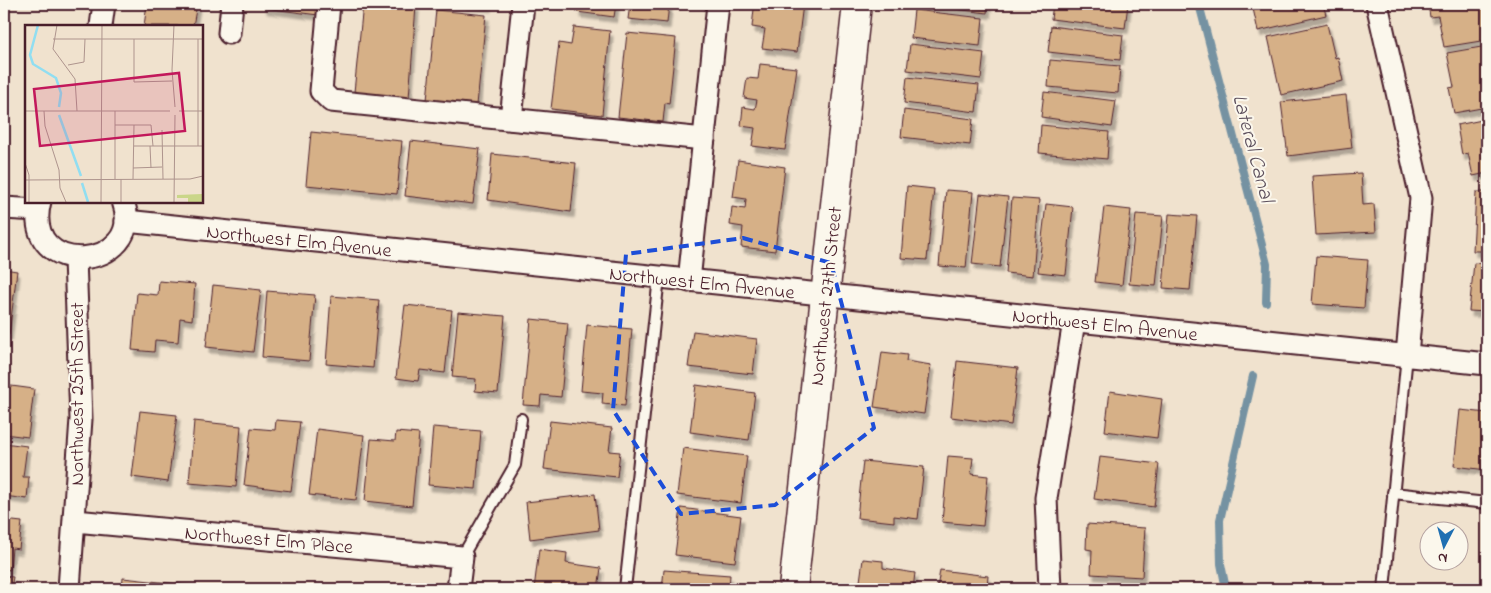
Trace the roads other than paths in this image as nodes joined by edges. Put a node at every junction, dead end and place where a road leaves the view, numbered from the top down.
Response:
1 (104, 4) edge
2 (232, 4) edge
3 (329, 4) edge
4 (523, 4) edge
5 (718, 4) edge
6 (857, 4) edge
7 (1377, 4) edge
8 (102, 25) edge
9 (229, 33) dead end
10 (511, 119) junction
11 (704, 139) junction
12 (38, 206) edge
13 (4, 208) edge
14 (125, 211) edge
15 (75, 259) junction
16 (659, 277) junction
17 (689, 280) junction
18 (825, 294) junction
19 (1074, 321) junction
20 (1407, 355) junction
21 (1487, 364) edge
22 (521, 419) dead end
23 (1393, 493) junction
24 (1487, 503) edge
25 (75, 521) junction
26 (462, 557) junction
27 (69, 589) edge
28 (458, 589) edge
29 (625, 589) edge
30 (792, 589) edge
31 (1050, 589) edge
32 (1384, 589) edge

1 - 8 street
2 - 9 street
3 - 10 street
4 - 10 street
5 - 11 street
6 - 18 street, Northwest 27th Street
7 - 20 street
10 - 11 street
11 - 17 street
12 - 13 street
12 - 15 street
14 - 15 street
14 - 16 street, Northwest Elm Avenue
15 - 25 street, Northwest 25th Street
16 - 17 street, Northwest Elm Avenue
16 - 29 lane
17 - 18 street, Northwest Elm Avenue
18 - 19 street, Northwest Elm Avenue
18 - 30 street, Northwest 27th Street
19 - 20 street, Northwest Elm Avenue
19 - 31 street
20 - 21 street, Northwest Elm Avenue
20 - 23 lane
22 - 26 lane
23 - 24 lane
23 - 32 lane
25 - 26 street, Northwest Elm Place
25 - 27 street, Northwest 25th Street
26 - 28 street

